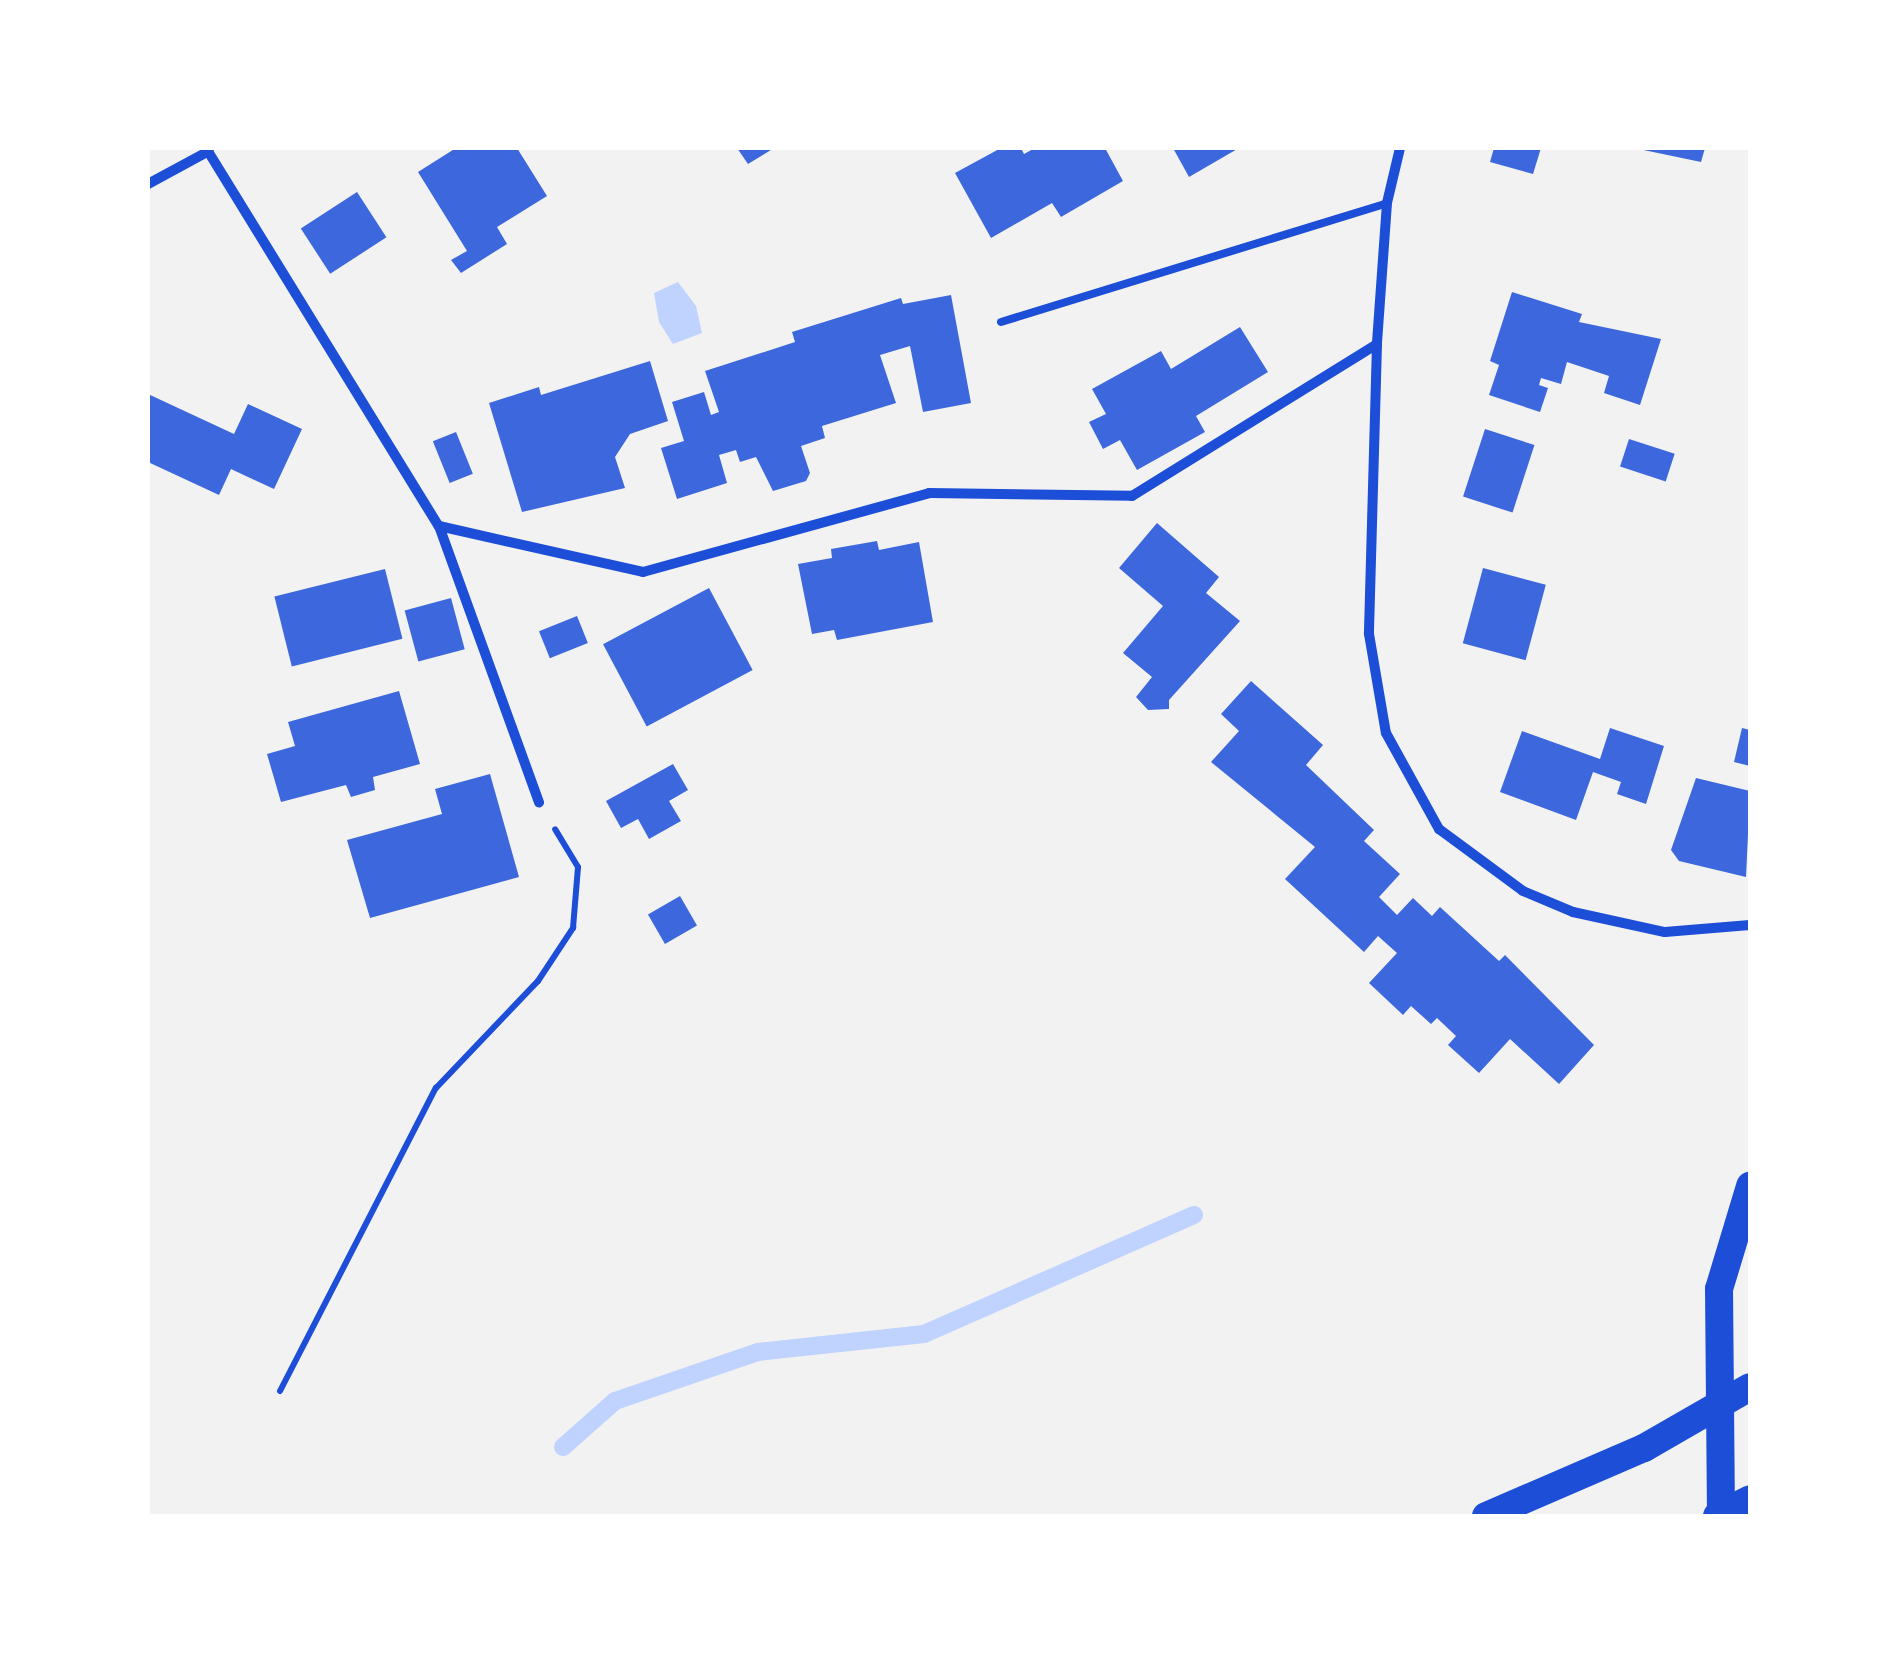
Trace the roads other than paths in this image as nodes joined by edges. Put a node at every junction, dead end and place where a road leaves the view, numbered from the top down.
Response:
1 (1400, 148) edge
2 (208, 149) edge
3 (148, 184) edge
4 (1386, 202) junction
5 (1001, 322) dead end
6 (1377, 344) junction
7 (439, 526) junction
8 (539, 802) road end
9 (1750, 925) edge
10 (1750, 1187) edge
11 (1750, 1387) edge
12 (1750, 1498) edge
13 (1486, 1516) edge
14 (1719, 1516) edge

1 - 4 street
2 - 3 street
2 - 7 street
4 - 5 lane
4 - 6 street
6 - 7 street
6 - 9 street
7 - 8 street
10 - 14 highway
11 - 13 highway
12 - 14 highway

